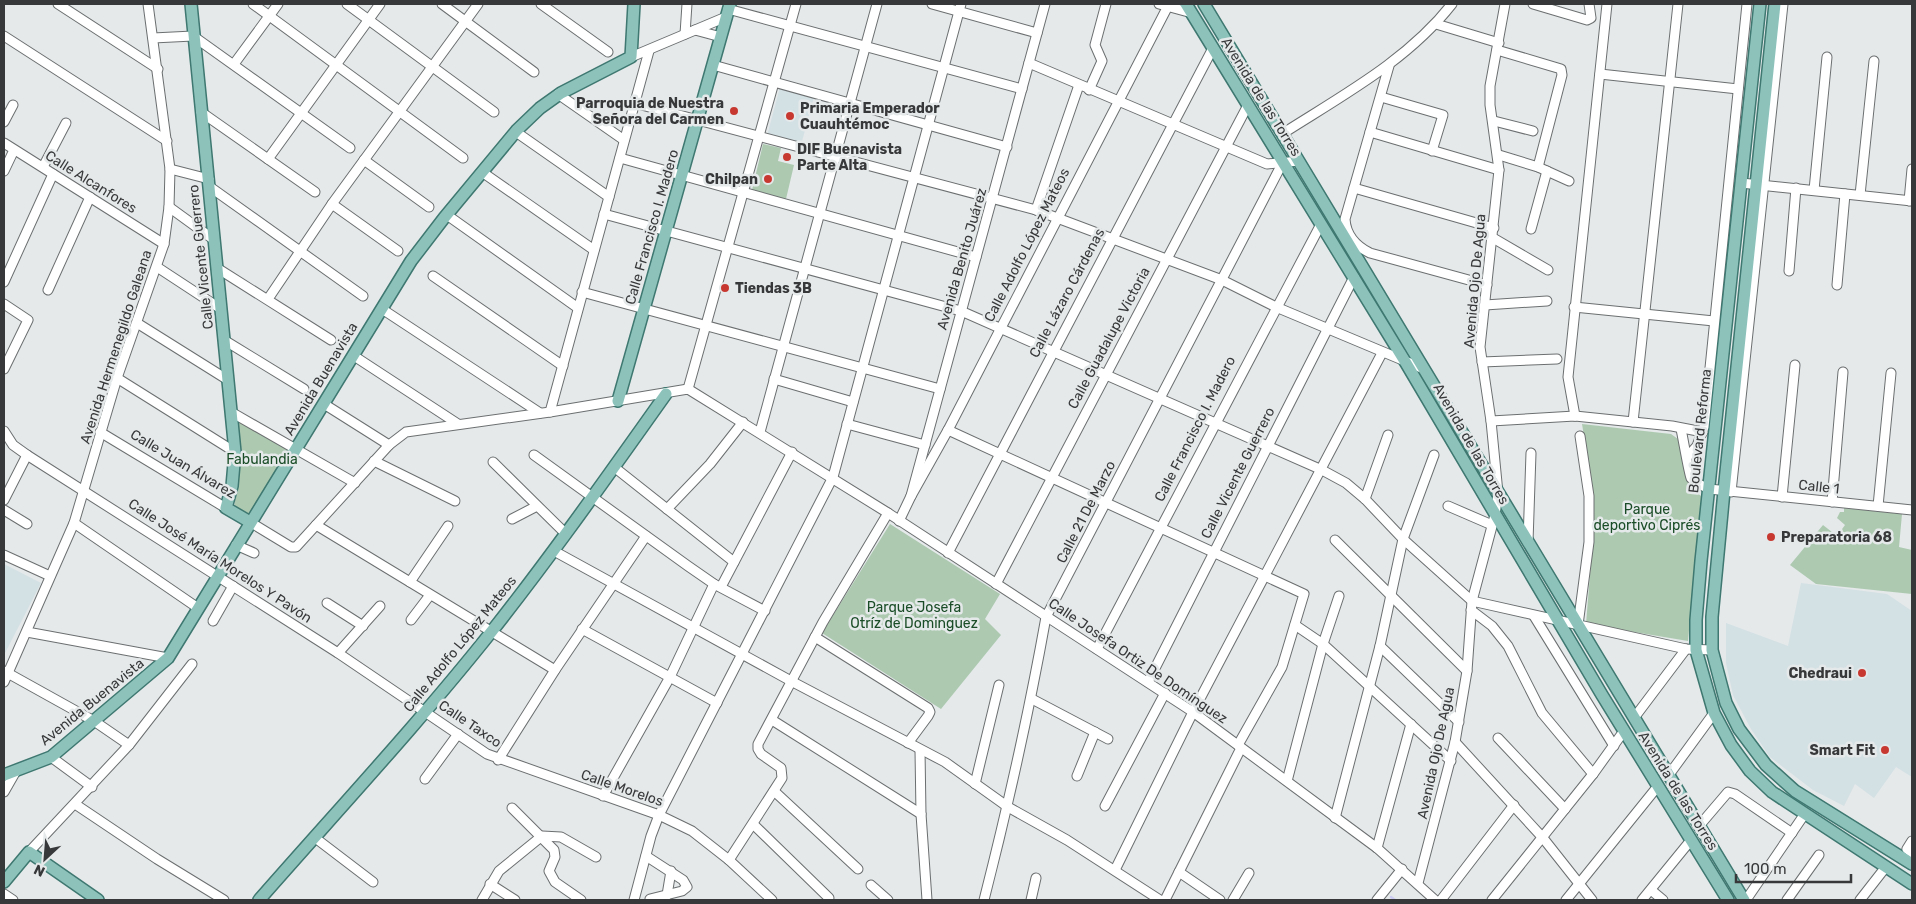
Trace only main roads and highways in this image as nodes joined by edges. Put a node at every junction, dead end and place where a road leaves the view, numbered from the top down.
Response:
1 (191, 4) edge
2 (633, 4) edge
3 (1204, 4) edge
4 (1760, 4) edge
5 (1775, 4) edge
6 (1189, 9) edge
7 (728, 10) edge
8 (666, 394) road end
9 (618, 401) road end
10 (226, 508) joint
11 (250, 522) junction
12 (4, 776) edge
13 (1912, 864) edge
14 (4, 882) edge
15 (1912, 884) edge
16 (98, 900) edge
17 (259, 900) edge
18 (1728, 900) edge
19 (1745, 900) edge

1 - 10 main road, Calle Vicente Guerrero
2 - 11 main road, Avenida Buenavista
3 - 19 main road, Avenida de las Torres
4 - 15 main road, Boulevard Reforma
5 - 13 main road
6 - 18 main road, Avenida de las Torres
7 - 9 main road, Calle Francisco I. Madero
8 - 17 main road, Calle Adolfo López Mateos
10 - 11 main road, Calle Juan Álvarez
11 - 12 main road, Avenida Buenavista
14 - 16 main road

